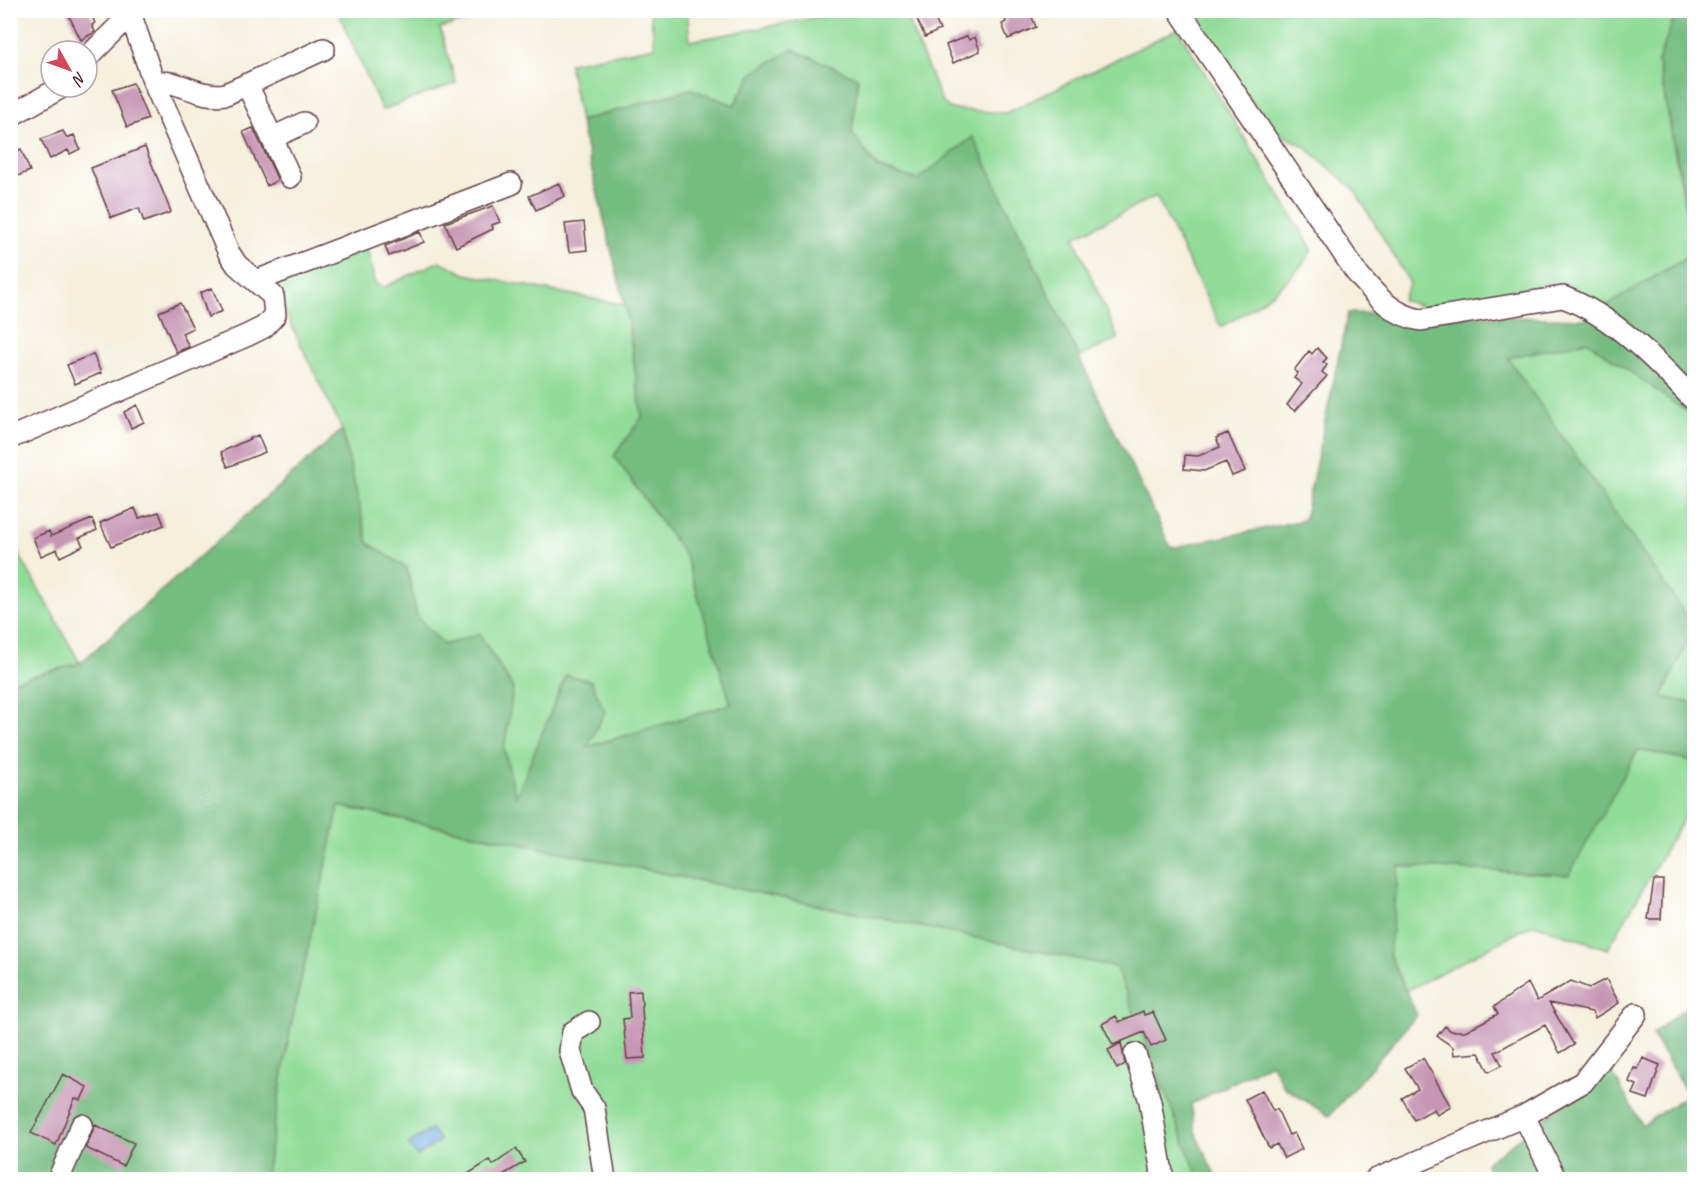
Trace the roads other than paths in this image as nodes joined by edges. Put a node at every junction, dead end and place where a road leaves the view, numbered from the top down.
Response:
1 (1179, 10) edge
2 (132, 12) edge
3 (99, 46) edge
4 (324, 49) dead end
5 (154, 83) junction
6 (247, 84) junction
7 (40, 99) edge
8 (10, 116) edge
9 (304, 123) dead end
10 (272, 138) junction
11 (290, 177) dead end
12 (511, 184) dead end
13 (256, 281) junction
14 (1695, 400) edge
15 (10, 438) edge
16 (1636, 1014) dead end
17 (589, 1022) dead end
18 (1135, 1054) dead end
19 (1524, 1116) junction
20 (82, 1125) dead end
21 (58, 1179) edge
22 (605, 1179) edge
23 (1158, 1179) edge
24 (1376, 1179) edge
25 (1556, 1179) edge

1 - 14 street
2 - 3 street
2 - 5 street
4 - 6 street
5 - 6 street
5 - 13 street
6 - 10 street
7 - 8 street
9 - 10 street
10 - 11 street
12 - 13 street
13 - 15 street
16 - 19 street
17 - 22 street
18 - 23 street
19 - 24 street
19 - 25 street
20 - 21 street

